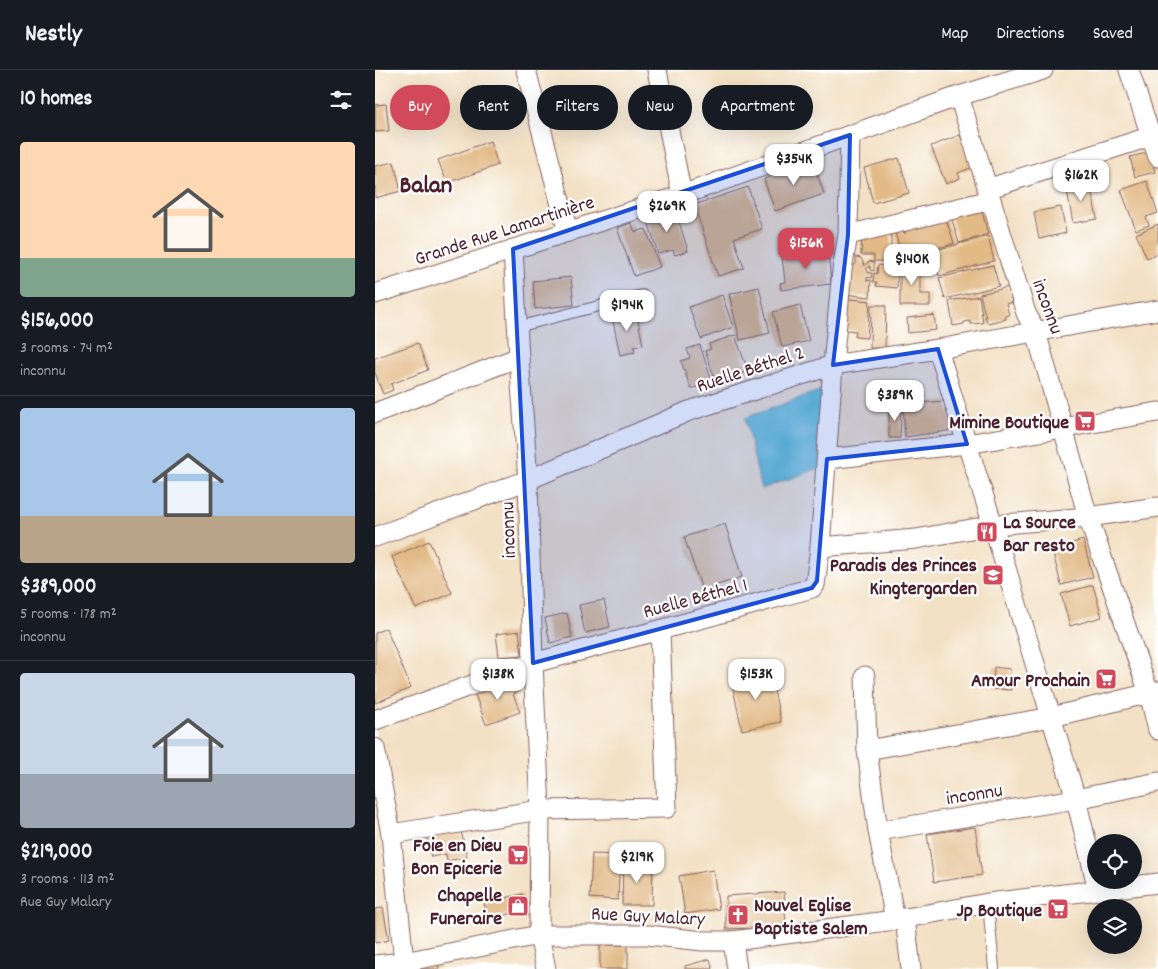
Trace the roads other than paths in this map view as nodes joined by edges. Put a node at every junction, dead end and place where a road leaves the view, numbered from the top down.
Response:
1 (526, 70) edge
2 (657, 70) edge
3 (1043, 70) edge
4 (1129, 70) edge
5 (959, 96) junction
6 (850, 135) junction
7 (1154, 135) edge
8 (1158, 157) edge
9 (989, 194) junction
10 (682, 195) junction
11 (568, 232) junction
12 (848, 235) junction
13 (513, 249) junction
14 (375, 294) edge
15 (642, 295) dead end
16 (1158, 310) edge
17 (517, 327) junction
18 (1037, 332) junction
19 (938, 349) junction
20 (519, 357) junction
21 (833, 365) junction
22 (375, 412) edge
23 (1158, 412) edge
24 (1064, 427) junction
25 (967, 444) junction
26 (827, 459) junction
27 (528, 480) junction
28 (1158, 507) edge
29 (1088, 517) junction
30 (993, 525) junction
31 (375, 537) edge
32 (821, 547) junction
33 (660, 630) junction
34 (533, 663) junction
35 (865, 676) dead end
36 (1153, 692) edge
37 (1052, 717) junction
38 (375, 720) edge
39 (1158, 730) edge
40 (375, 748) edge
41 (867, 750) junction
42 (1158, 782) edge
43 (1076, 799) junction
44 (540, 810) junction
45 (878, 831) junction
46 (391, 834) junction
47 (1158, 883) edge
48 (1099, 890) junction
49 (988, 903) junction
50 (900, 919) junction
51 (539, 935) junction
52 (733, 941) junction
53 (404, 962) junction
54 (375, 965) edge
55 (546, 969) edge
56 (737, 969) edge
57 (911, 969) edge
58 (994, 969) edge

1 - 11 street
2 - 10 street
3 - 5 street, Grande Rue Lamartinière
4 - 7 street
5 - 6 street, Grande Rue Lamartinière
5 - 9 street, inconnu
6 - 10 street, Grande Rue Lamartinière
6 - 12 street
7 - 8 street
7 - 9 street
9 - 12 street
9 - 18 street, inconnu
10 - 11 street, Grande Rue Lamartinière
11 - 13 street, Grande Rue Lamartinière
12 - 21 street
13 - 14 street, Grande Rue Lamartinière
13 - 17 street, inconnu
15 - 17 lane
16 - 18 street, Ruelle Béthel 2
17 - 20 street, inconnu
18 - 19 street, Ruelle Béthel 2
18 - 24 street, inconnu
19 - 21 street, Ruelle Béthel 2
19 - 25 street
20 - 22 street
20 - 27 street, inconnu
21 - 26 street, Ruelle Béthel 1
21 - 27 street, Ruelle Béthel 2
23 - 24 street
24 - 25 street
24 - 29 street, inconnu
25 - 26 street
25 - 30 street
26 - 32 street, Ruelle Béthel 1
27 - 31 street, Ruelle Béthel 2
27 - 34 street, inconnu
28 - 29 street
29 - 30 street
29 - 36 street, inconnu
30 - 32 street
30 - 37 street
32 - 33 street, Ruelle Béthel 1
33 - 34 street, Ruelle Béthel 1
33 - 44 street
34 - 38 street, Ruelle Béthel 1
34 - 44 street, inconnu
35 - 41 street
36 - 37 street
36 - 39 street, inconnu
37 - 41 street
37 - 43 street
40 - 46 street
41 - 45 street
42 - 43 street, inconnu
43 - 45 street, inconnu
43 - 48 street
44 - 46 street
44 - 51 street, inconnu
45 - 50 street
46 - 53 street
47 - 48 street, Rue Guy Malary
48 - 49 street, Rue Guy Malary
49 - 50 street, Rue Guy Malary
49 - 58 lane
50 - 52 street, Rue Guy Malary
50 - 57 street
51 - 52 street, Rue Guy Malary
51 - 53 street, Rue Guy Malary
51 - 55 street, inconnu
52 - 56 street
53 - 54 street, Rue Guy Malary

